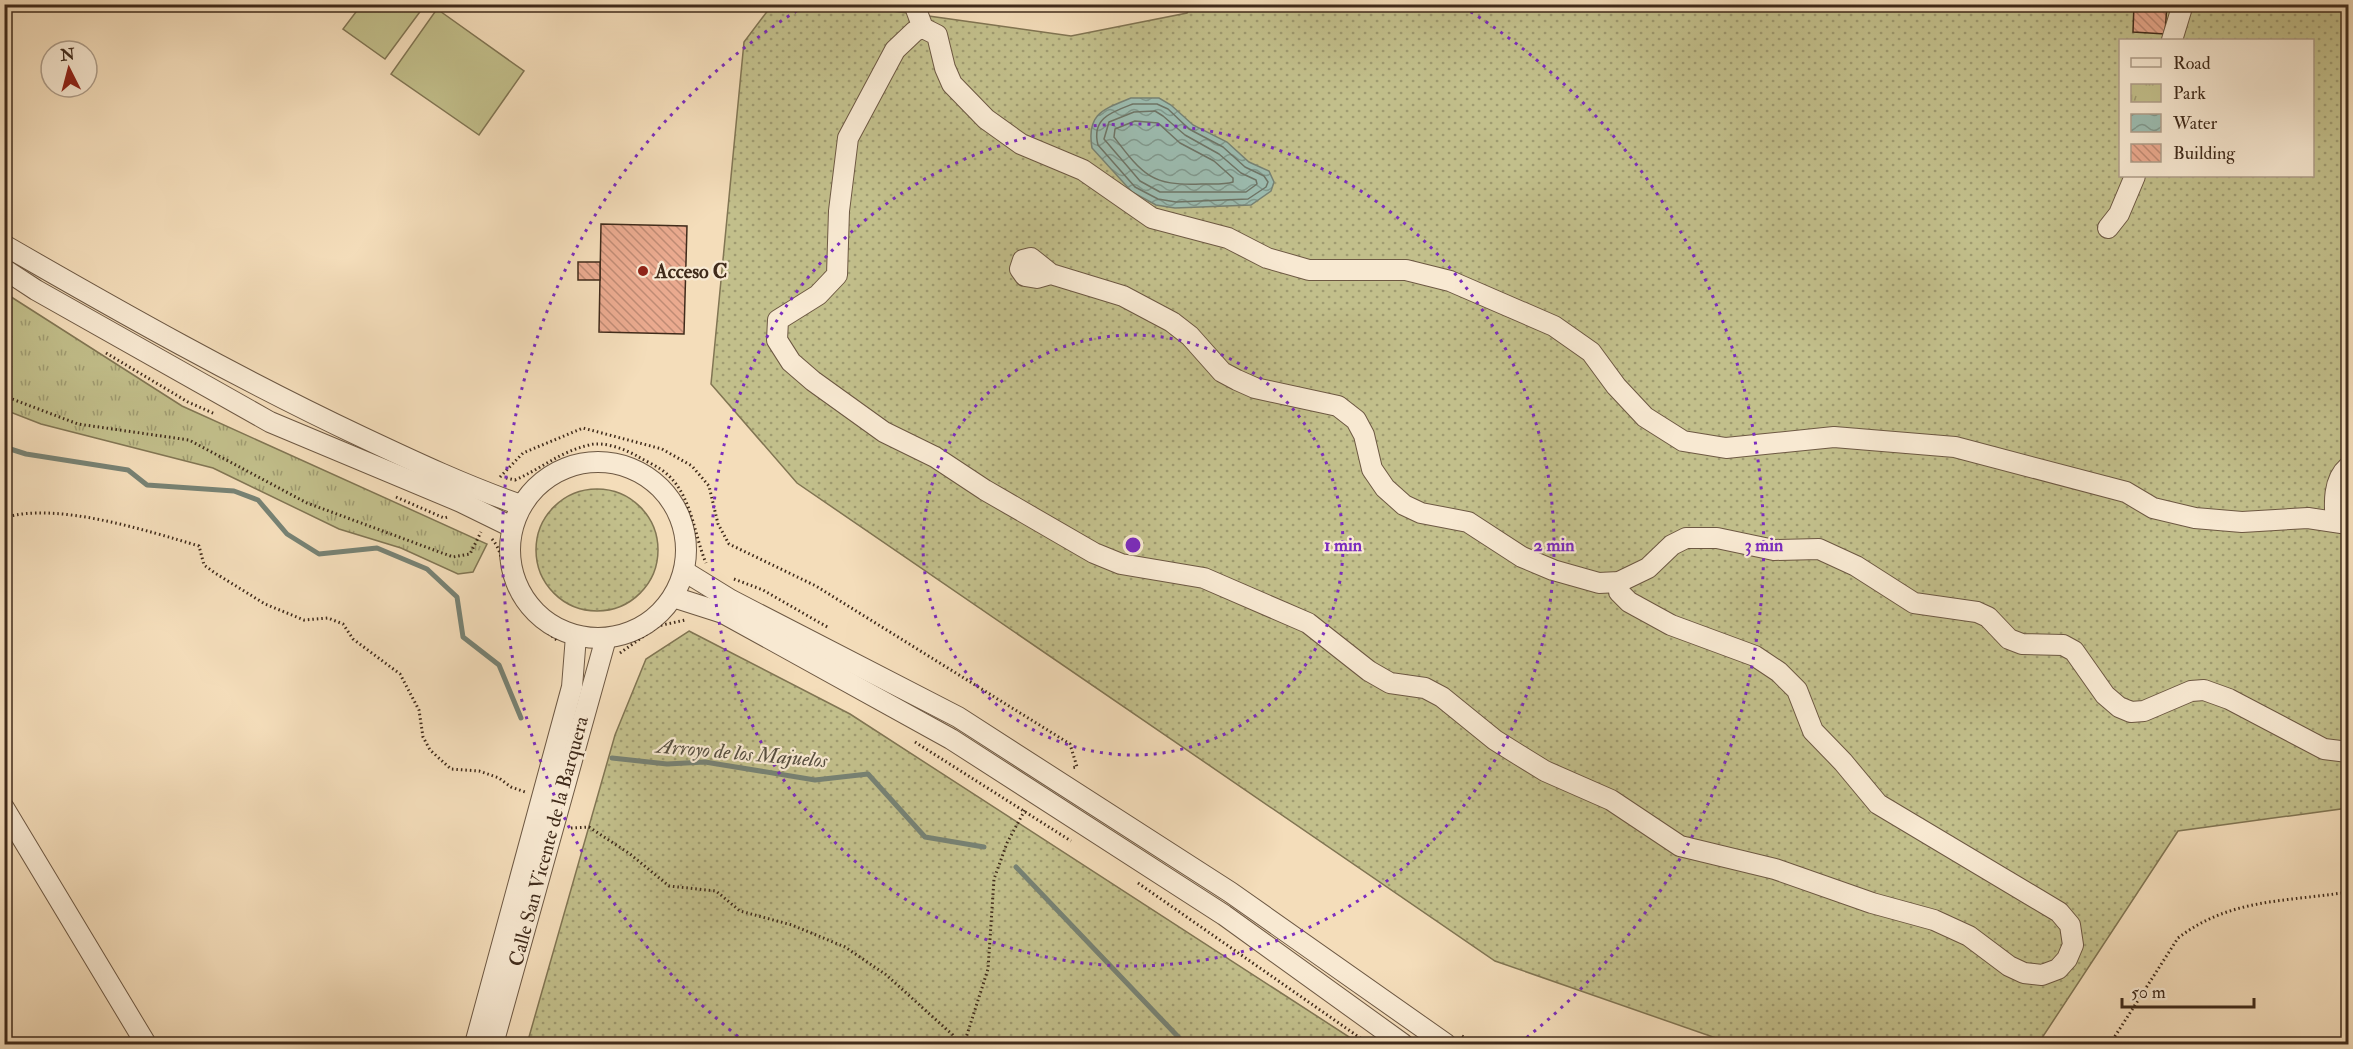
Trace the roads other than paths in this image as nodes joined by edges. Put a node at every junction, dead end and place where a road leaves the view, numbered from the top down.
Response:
1 (914, 4) edge
2 (2182, 4) edge
3 (923, 28) junction
4 (2172, 39) edge
5 (2135, 177) edge
6 (2109, 228) dead end
7 (4, 245) edge
8 (4, 269) edge
9 (1051, 274) dead end
10 (2349, 467) edge
11 (521, 505) junction
12 (2342, 523) edge
13 (512, 526) junction
14 (684, 571) junction
15 (1619, 582) junction
16 (673, 597) junction
17 (606, 638) junction
18 (568, 639) junction
19 (2349, 753) edge
20 (4, 808) edge
21 (146, 1044) edge
22 (475, 1044) edge
23 (493, 1044) edge
24 (1403, 1044) edge
25 (1446, 1044) edge

1 - 3 street
2 - 4 street
3 - 12 street
3 - 15 street
5 - 6 street
7 - 11 street
8 - 13 street
9 - 15 street
10 - 12 street
11 - 13 street
11 - 14 street
13 - 18 street
14 - 16 street
14 - 25 street
15 - 19 street
16 - 17 street
16 - 24 street
17 - 18 street
17 - 23 street, Calle San Vicente de la Barquera
18 - 22 street, Calle San Vicente de la Barquera
20 - 21 street

